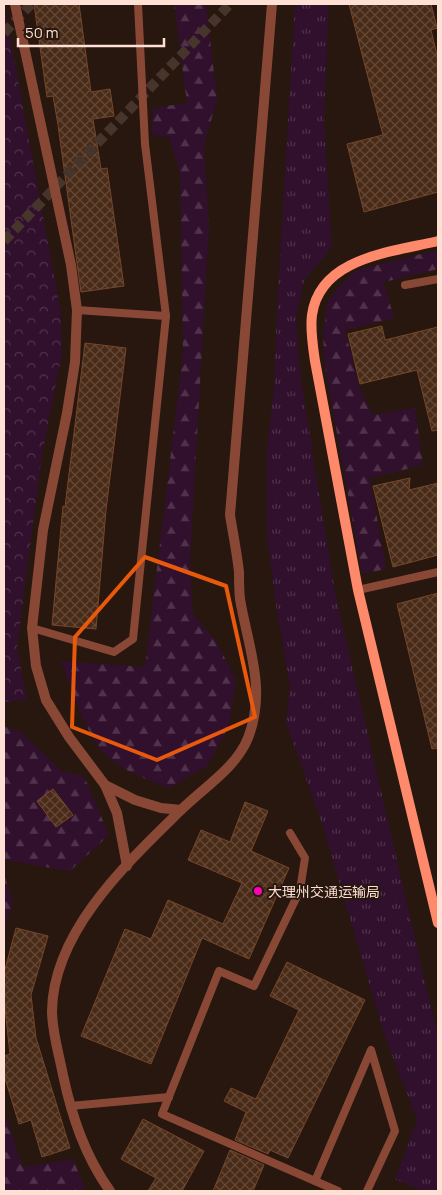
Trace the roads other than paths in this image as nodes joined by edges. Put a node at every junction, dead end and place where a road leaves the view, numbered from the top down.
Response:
1 (15, 4) edge
2 (138, 4) edge
3 (272, 4) edge
4 (438, 241) edge
5 (438, 280) edge
6 (405, 285) dead end
7 (77, 310) junction
8 (166, 316) junction
9 (438, 572) edge
10 (358, 590) junction
11 (32, 628) junction
12 (105, 785) junction
13 (181, 810) junction
14 (290, 833) dead end
15 (127, 866) junction
16 (438, 923) edge
17 (169, 1097) junction
18 (70, 1106) junction
19 (315, 1181) junction
20 (110, 1191) edge
21 (338, 1191) edge
22 (367, 1191) edge

1 - 7 street
2 - 8 lane
3 - 13 street
4 - 10 street
5 - 6 lane
7 - 8 lane
7 - 11 street
8 - 11 lane
9 - 10 lane
10 - 16 street
11 - 12 street
12 - 13 street
12 - 15 street
13 - 15 street
14 - 17 lane
15 - 18 street
17 - 18 lane
17 - 19 lane
18 - 20 street
19 - 21 lane
19 - 22 lane

